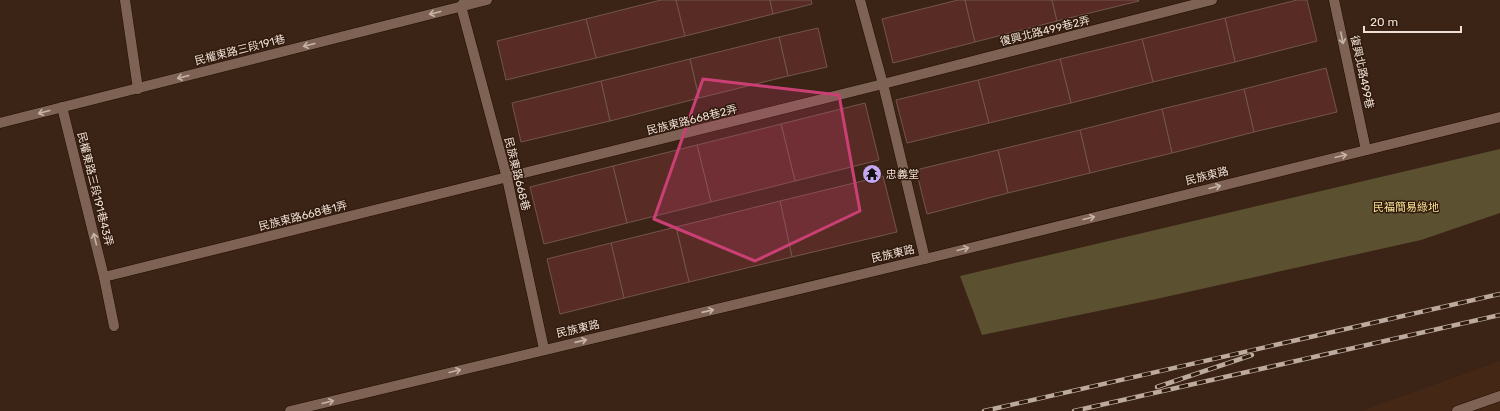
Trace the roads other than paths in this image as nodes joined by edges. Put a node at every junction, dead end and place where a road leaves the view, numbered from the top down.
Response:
1 (125, 0) edge
2 (487, 0) edge
3 (860, 0) edge
4 (1212, 0) edge
5 (1334, 0) edge
6 (463, 3) edge
7 (883, 84) junction
8 (138, 89) junction
9 (62, 107) junction
10 (1500, 117) edge
11 (0, 123) edge
12 (1366, 150) junction
13 (507, 178) junction
14 (925, 259) junction
15 (104, 277) junction
16 (114, 326) dead end
17 (544, 349) junction
18 (1500, 396) edge
19 (290, 411) edge
20 (1457, 411) edge

1 - 8 street
2 - 6 street, 民權東路三段191巷
3 - 7 street
4 - 7 street, 復興北路499巷2弄
5 -> 12 street, 復興北路499巷
6 -> 8 street, 民權東路三段191巷
6 - 13 street, 民族東路668巷
7 - 13 street, 民族東路668巷2弄
7 - 14 street
8 - 9 street, 民權東路三段191巷
9 -> 11 street, 民權東路三段191巷
15 -> 9 street, 民權東路三段191巷43弄
10 - 12 street, 民族東路
14 -> 12 street, 民族東路
13 - 15 street, 民族東路668巷1弄
13 - 17 street, 民族東路668巷
17 -> 14 street, 民族東路
15 - 16 street, 民權東路三段191巷43弄
19 -> 17 street, 民族東路
18 - 20 street

